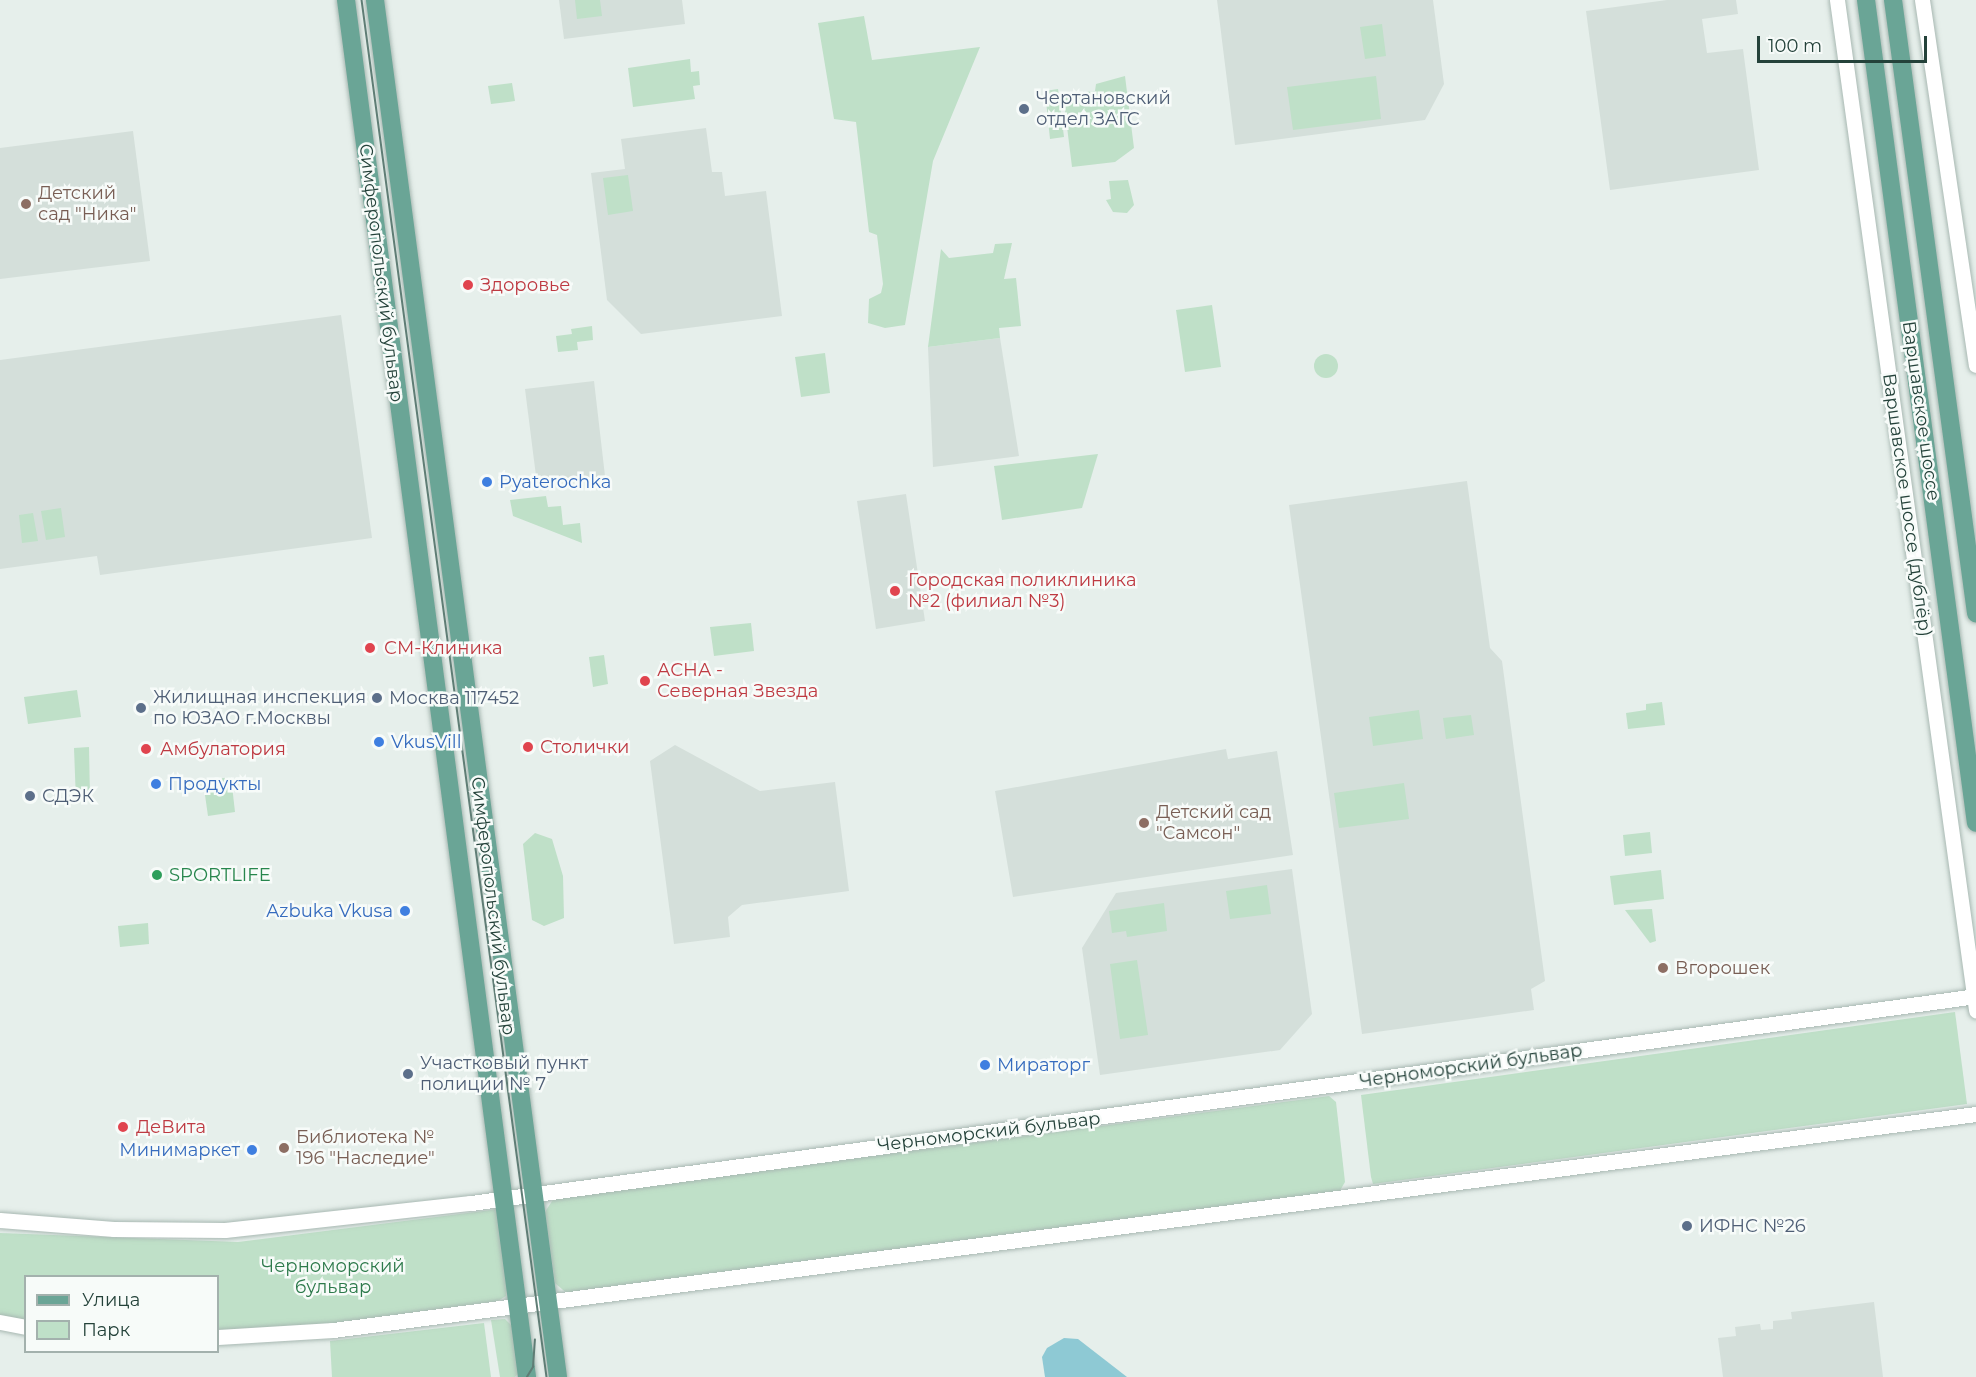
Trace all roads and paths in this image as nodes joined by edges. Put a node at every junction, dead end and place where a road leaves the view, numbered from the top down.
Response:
1 (346, 0) edge
2 (375, 0) edge
3 (1837, 0) edge
4 (1866, 0) edge
5 (1893, 0) edge
6 (1923, 0) edge
7 (1976, 365) edge
8 (447, 542) junction
9 (415, 546) junction
10 (1976, 613) edge
11 (1976, 823) edge
12 (1975, 1001) edge
13 (1976, 1114) edge
14 (532, 1196) junction
15 (503, 1199) junction
16 (0, 1220) edge
17 (548, 1301) junction
18 (517, 1305) junction
19 (0, 1322) edge
20 (24, 1327) edge
21 (219, 1337) edge
22 (527, 1377) edge
23 (558, 1377) edge

1 - 9 main road, Симферопольский бульвар
2 - 8 main road, Симферопольский бульвар
3 - 12 street, Варшавское шоссе (дублёр)
4 - 11 main road, Варшавское шоссе
5 - 10 main road, Варшавское шоссе
6 - 7 street
8 - 9 main road
8 - 14 main road, Симферопольский бульвар
9 - 15 main road, Симферопольский бульвар
12 - 14 street, Черноморский бульвар
13 - 17 street
14 - 15 street, Черноморский бульвар
14 - 17 main road, Симферопольский бульвар
15 - 16 street, Черноморский бульвар
15 - 18 main road, Симферопольский бульвар
17 - 18 street
17 - 23 main road, Симферопольский бульвар
18 - 21 street
18 - 22 main road, Симферопольский бульвар
19 - 20 street

